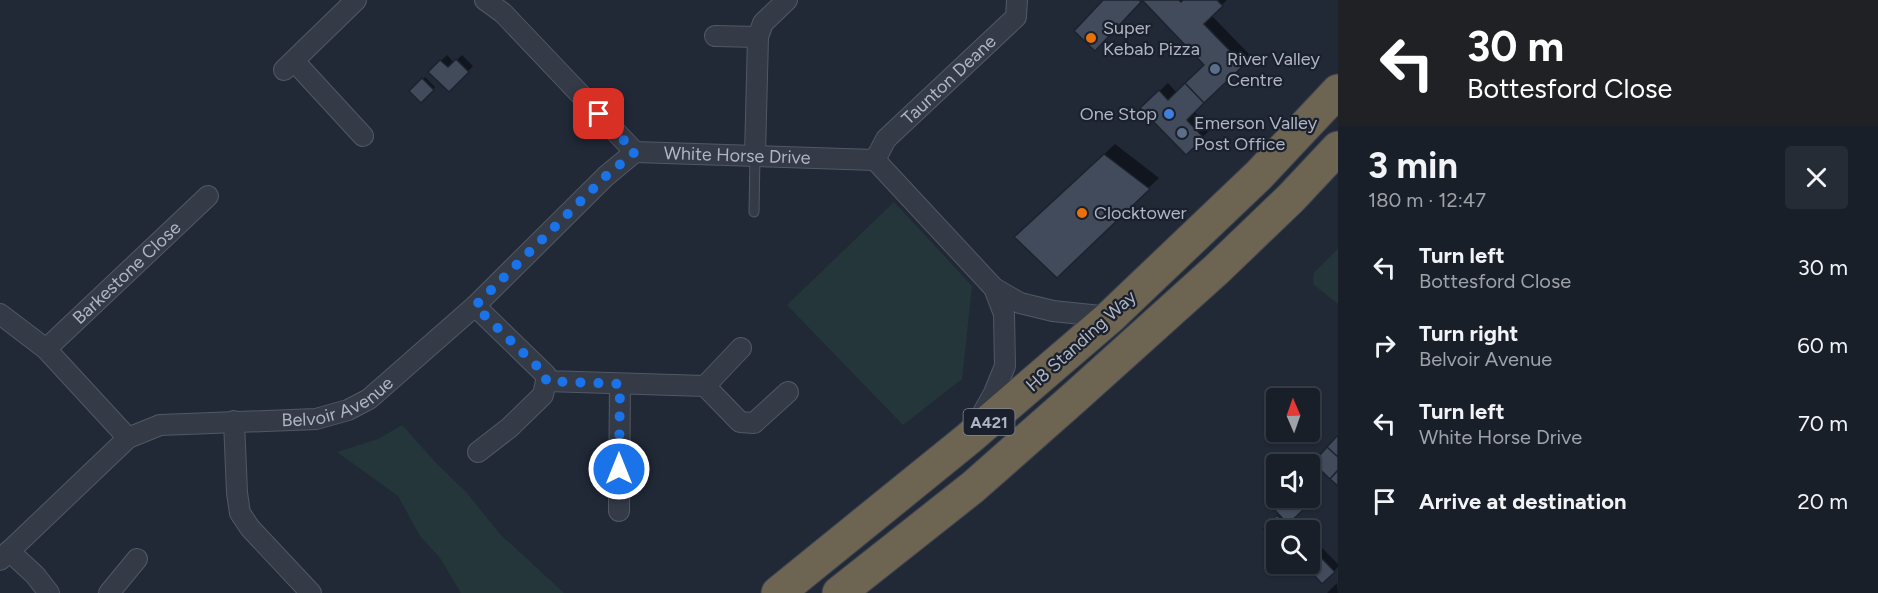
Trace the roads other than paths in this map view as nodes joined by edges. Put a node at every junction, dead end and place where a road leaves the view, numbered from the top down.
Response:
1 (356, 0) edge
2 (485, 0) edge
3 (787, 0) edge
4 (1017, 0) edge
5 (509, 7) edge
6 (715, 36) dead end
7 (758, 37) junction
8 (1338, 91) edge
9 (363, 136) dead end
10 (1338, 148) edge
11 (635, 152) junction
12 (755, 155) junction
13 (875, 160) junction
14 (208, 196) dead end
15 (754, 212) dead end
16 (994, 288) junction
17 (475, 306) junction
18 (0, 314) edge
19 (1110, 317) junction
20 (741, 348) dead end
21 (46, 349) junction
22 (546, 381) junction
23 (620, 384) junction
24 (705, 386) junction
25 (788, 392) dead end
26 (234, 421) junction
27 (128, 438) junction
28 (968, 440) junction
29 (478, 452) dead end
30 (619, 511) dead end
31 (5, 556) edge
32 (137, 559) dead end
33 (49, 593) edge
34 (109, 593) edge
35 (310, 593) edge
36 (778, 593) edge
37 (839, 593) edge

1 - 9 street
2 - 5 street
3 - 7 street
4 - 13 street, Taunton Deane
5 - 11 street
6 - 7 street
7 - 12 street
8 - 19 highway, H8 Standing Way / A421
10 - 37 highway, H8 Standing Way / A421
11 - 12 street, White Horse Drive
11 - 17 street, Belvoir Avenue
12 - 13 street, White Horse Drive
12 - 15 lane
13 - 16 street
14 - 21 street, Barkestone Close
16 - 19 street
16 - 28 street
17 - 22 street
17 - 26 street, Belvoir Avenue
18 - 21 street
19 - 28 highway, H8 Standing Way / A421
20 - 24 street
21 - 27 street
22 - 23 street
22 - 29 street
23 - 24 street
23 - 30 street
24 - 25 street
26 - 27 street, Belvoir Avenue
26 - 35 street
27 - 31 street, Belvoir Avenue
28 - 36 highway, H8 Standing Way / A421
31 - 33 street
32 - 34 street

